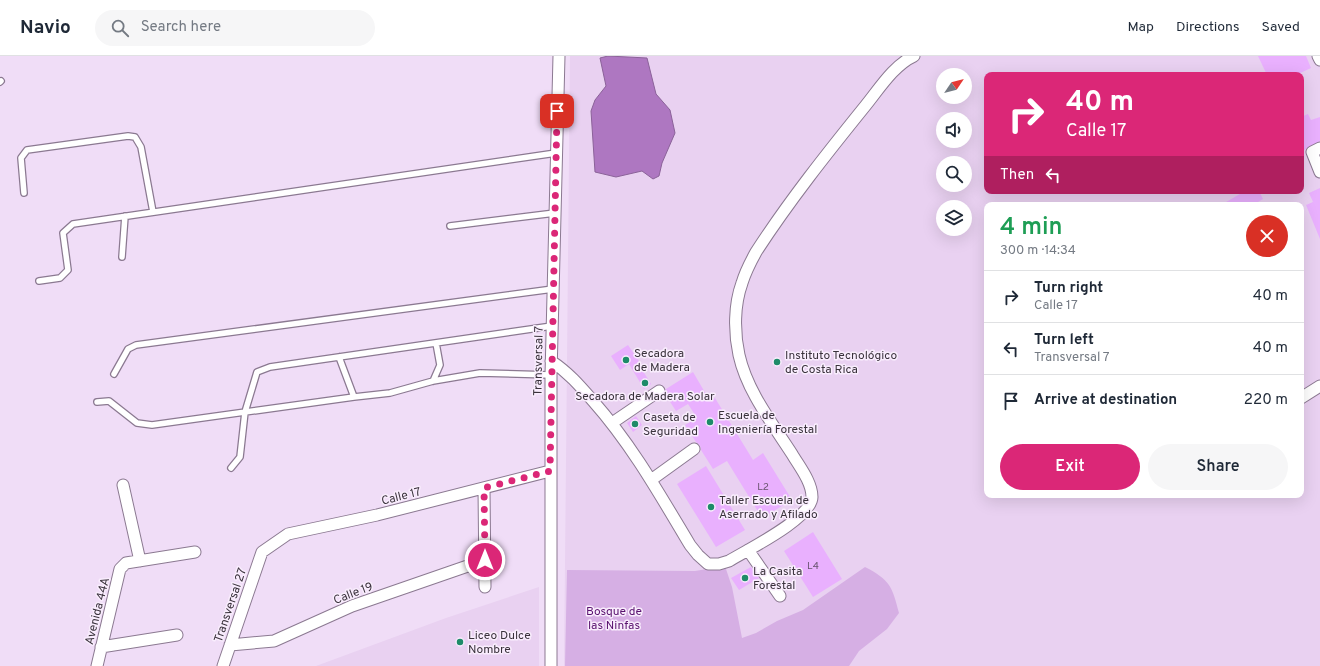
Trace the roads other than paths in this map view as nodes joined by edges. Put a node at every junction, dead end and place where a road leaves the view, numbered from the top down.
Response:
1 (559, 56) edge
2 (914, 56) edge
3 (1318, 56) edge
4 (1320, 60) edge
5 (1320, 148) edge
6 (556, 152) junction
7 (1320, 172) edge
8 (24, 193) dead end
9 (153, 212) junction
10 (555, 213) junction
11 (125, 216) junction
12 (450, 226) dead end
13 (122, 258) dead end
14 (39, 282) dead end
15 (553, 289) junction
16 (552, 326) junction
17 (436, 343) junction
18 (339, 357) junction
19 (551, 361) junction
20 (114, 374) dead end
21 (551, 375) junction
22 (433, 381) junction
23 (1320, 386) edge
24 (659, 391) dead end
25 (354, 396) junction
26 (1304, 396) edge
27 (97, 402) dead end
28 (245, 412) junction
29 (612, 423) junction
30 (694, 449) dead end
31 (231, 468) dead end
32 (550, 471) junction
33 (651, 480) junction
34 (123, 485) dead end
35 (484, 488) junction
36 (748, 550) junction
37 (195, 552) dead end
38 (262, 552) joint
39 (485, 560) junction
40 (140, 561) junction
41 (485, 587) dead end
42 (780, 596) dead end
43 (177, 635) dead end
44 (230, 646) junction
45 (101, 647) junction
46 (97, 666) edge
47 (223, 666) edge
48 (551, 666) edge

1 - 6 street, Transversal 7
2 - 36 street
3 - 4 street
5 - 7 street
6 - 9 lane
6 - 10 street, Transversal 7
8 - 9 lane
9 - 11 lane
10 - 12 lane
10 - 15 street, Transversal 7
11 - 13 lane
11 - 14 lane
15 - 16 street, Transversal 7
15 - 20 lane
16 - 17 lane
16 - 19 street, Transversal 7
17 - 18 lane
17 - 22 lane
18 - 25 lane
18 - 28 lane
19 - 21 street, Transversal 7
19 - 29 street
21 - 22 lane
21 - 32 street, Transversal 7
22 - 25 lane
23 - 26 street
24 - 29 street
25 - 28 lane
27 - 28 lane
28 - 31 lane
29 - 33 street
30 - 33 street
32 - 35 street, Calle 17
32 - 48 street, Transversal 7
33 - 36 street
34 - 40 street
35 - 38 street, Calle 17
35 - 39 street
36 - 42 street
37 - 40 street
38 - 44 street, Transversal 27
39 - 41 street
39 - 44 street, Calle 19
40 - 45 street, Avenida 44A
43 - 45 street
44 - 47 street, Transversal 27
45 - 46 street, Avenida 44A

